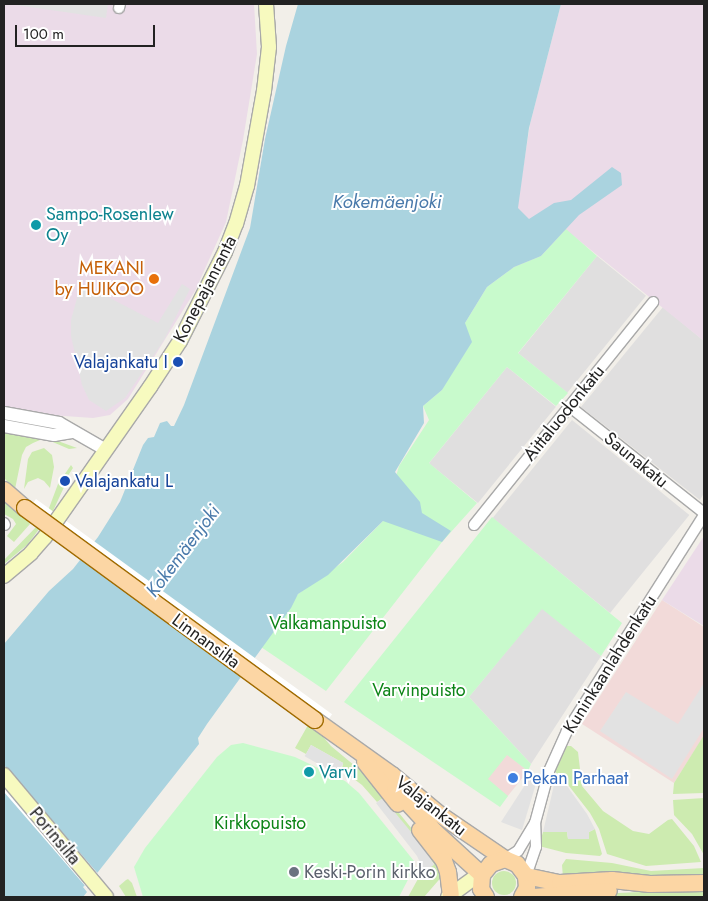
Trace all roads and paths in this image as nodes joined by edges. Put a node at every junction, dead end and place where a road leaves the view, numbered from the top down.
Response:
1 (266, 4) edge
2 (653, 302) dead end
3 (569, 406) junction
4 (4, 413) edge
5 (4, 426) edge
6 (72, 432) junction
7 (106, 450) junction
8 (4, 482) edge
9 (4, 490) edge
10 (23, 506) junction
11 (704, 514) edge
12 (474, 525) dead end
13 (4, 576) edge
14 (315, 720) joint
15 (358, 752) junction
16 (4, 775) edge
17 (535, 823) junction
18 (505, 859) junction
19 (482, 875) junction
20 (526, 876) junction
21 (704, 883) edge
22 (650, 884) junction
23 (454, 896) edge
24 (561, 896) edge
25 (106, 897) edge
26 (486, 897) edge
27 (522, 897) edge
28 (534, 897) edge

1 - 7 main road, Konepajanranta
2 - 3 street, Aittaluodonkatu
3 - 11 street, Saunakatu
3 - 12 street, Aittaluodonkatu
4 - 6 street
5 - 6 street
6 - 7 street
7 - 13 main road, Konepajanranta
8 - 10 street
9 - 10 main road
10 - 14 main road, Linnansilta, bridge
11 - 17 street, Kuninkaanlahdenkatu
14 - 15 main road, Valajankatu
15 - 18 main road, Valajankatu
15 - 19 main road, Valajankatu
15 - 23 main road
16 - 25 main road, Porinsilta
17 - 18 street, Kuninkaanlahdenkatu
17 - 20 street, Kuninkaanlahdenkatu
18 - 19 main road
18 - 20 main road, Valajankatu
19 - 23 main road
19 - 26 main road
20 - 22 main road
20 - 27 main road
21 - 22 main road
22 - 24 main road
24 - 28 main road

